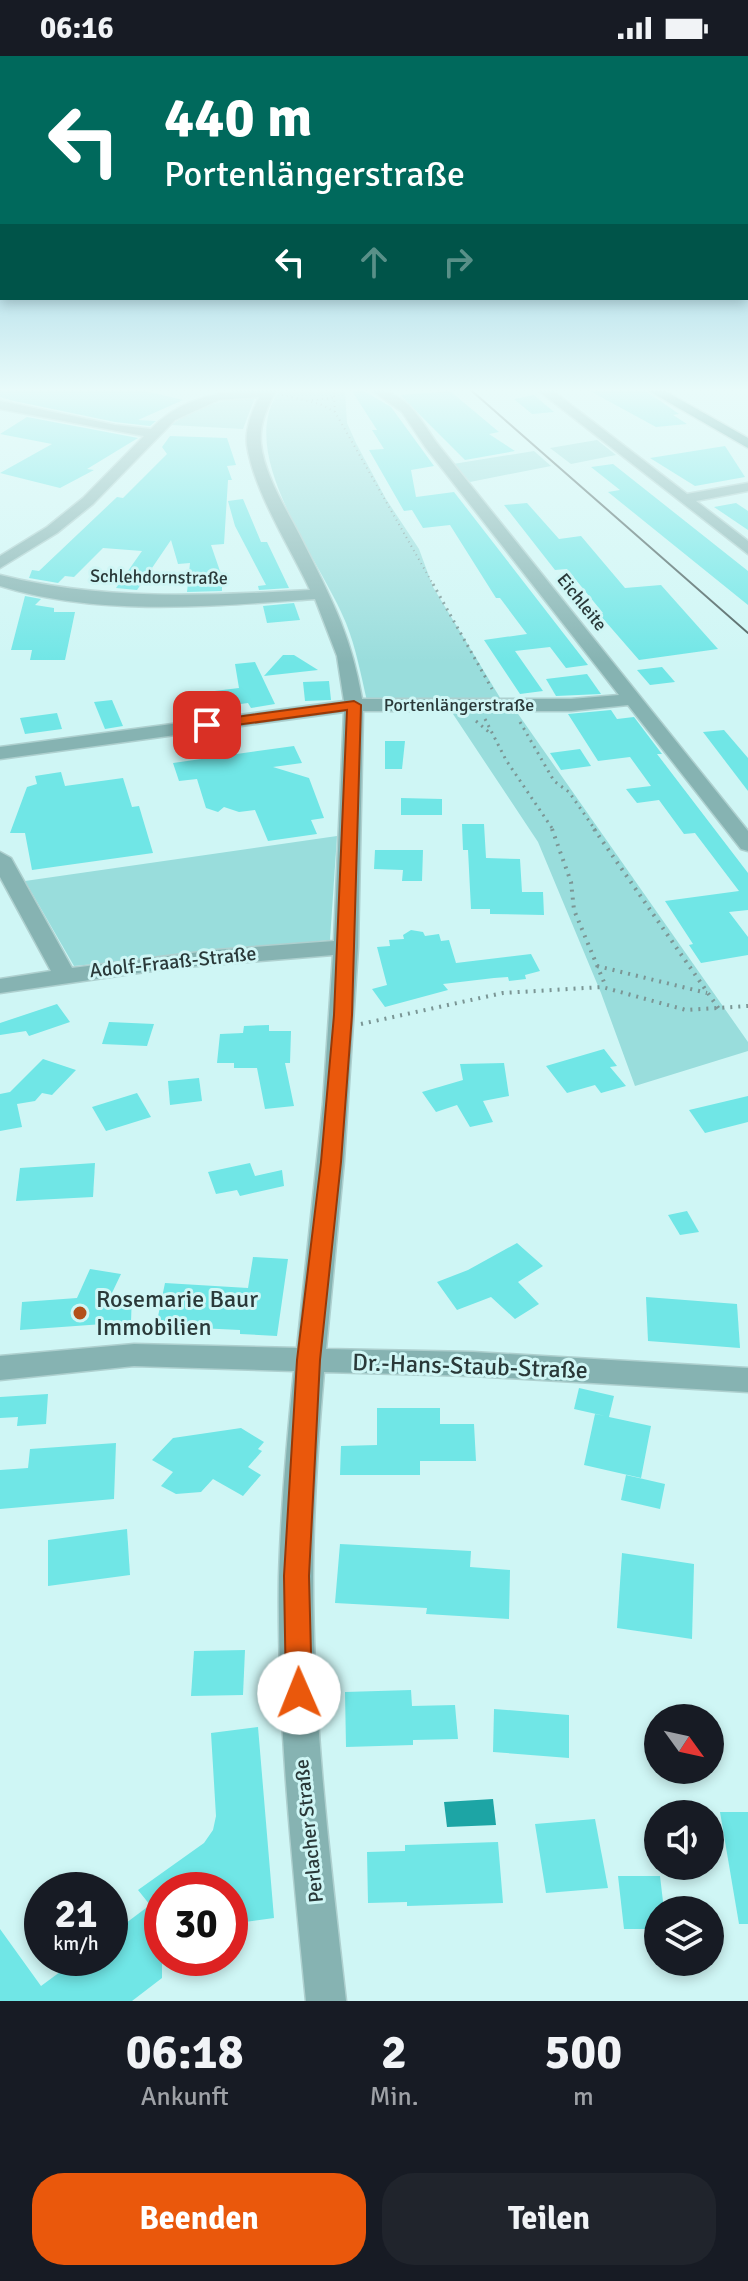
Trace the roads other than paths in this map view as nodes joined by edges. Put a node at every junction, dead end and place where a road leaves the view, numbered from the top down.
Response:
1 (107, 482) edge
2 (266, 482) edge
3 (460, 482) edge
4 (662, 482) edge
5 (748, 487) edge
6 (684, 499) junction
7 (748, 549) edge
8 (0, 563) edge
9 (0, 580) edge
10 (318, 594) junction
11 (634, 699) junction
12 (354, 705) junction
13 (0, 753) edge
14 (748, 845) edge
15 (0, 858) edge
16 (347, 947) junction
17 (65, 975) junction
18 (0, 986) edge
19 (308, 1360) junction
20 (0, 1368) edge
21 (748, 1380) edge
22 (326, 2001) edge

1 - 8 street
2 - 10 street, Perlacher Straße
3 - 11 street, Eichleite
4 - 6 street
5 - 6 street
6 - 7 street
9 - 10 street, Schlehdornstraße
10 - 12 street, Perlacher Straße
11 - 12 street, Portenlängerstraße
11 - 14 street, Eichleite
12 - 13 street, Portenlängerstraße
12 - 16 street, Perlacher Straße
15 - 17 street
16 - 17 street, Adolf-Fraaß-Straße
16 - 19 street, Perlacher Straße
17 - 18 street, Adolf-Fraaß-Straße
19 - 20 street, Dr.-Hans-Staub-Straße
19 - 21 street, Dr.-Hans-Staub-Straße
19 - 22 street, Perlacher Straße

